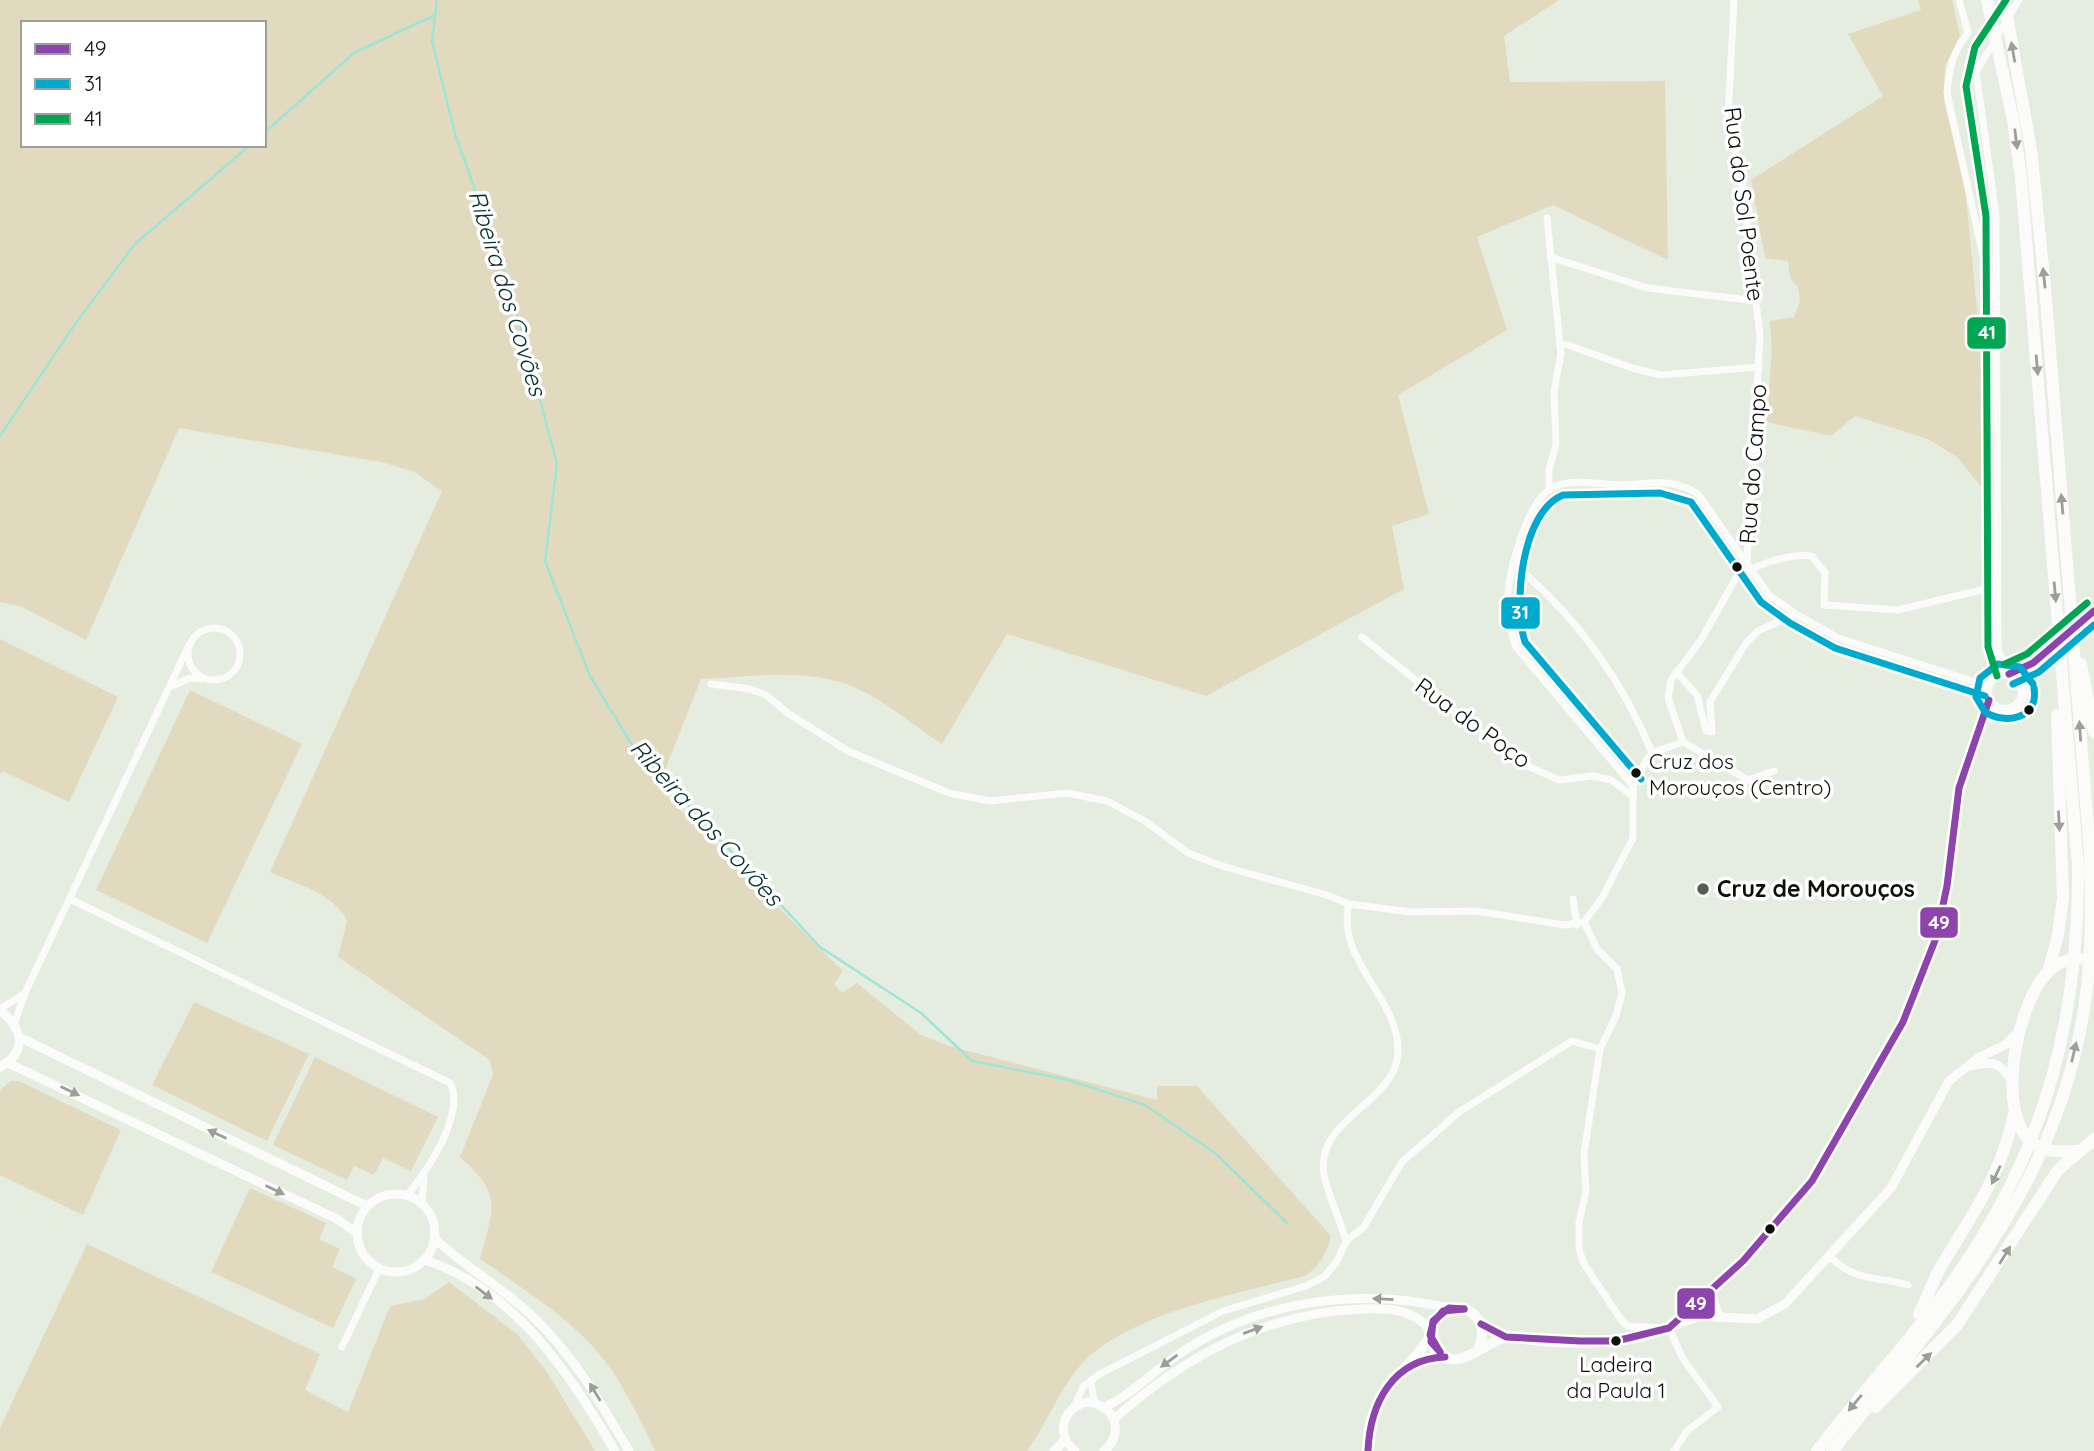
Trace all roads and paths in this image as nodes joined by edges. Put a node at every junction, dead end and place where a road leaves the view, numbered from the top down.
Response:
1 (1734, 0) edge
2 (1959, 0) edge
3 (1987, 0) edge
4 (2004, 0) edge
5 (2019, 0) edge
6 (1547, 218) dead end
7 (1550, 257) junction
8 (1757, 301) junction
9 (1995, 304) junction
10 (1560, 345) junction
11 (1759, 367) junction
12 (1549, 489) junction
13 (1746, 561) junction
14 (1513, 563) junction
15 (1752, 569) junction
16 (1998, 586) junction
17 (2094, 611) edge
18 (1795, 614) junction
19 (2073, 636) junction
20 (1362, 637) dead end
21 (188, 647) junction
22 (1998, 647) junction
23 (2060, 655) junction
24 (2033, 663) junction
25 (1676, 672) junction
26 (2008, 673) junction
27 (205, 679) junction
28 (1990, 683) junction
29 (2022, 683) junction
30 (711, 684) dead end
31 (170, 688) junction
32 (1989, 700) junction
33 (2002, 710) junction
34 (1982, 725) junction
35 (2094, 732) edge
36 (1684, 742) junction
37 (1652, 753) junction
38 (1774, 771) dead end
39 (1633, 786) junction
40 (1633, 796) junction
41 (70, 899) junction
42 (1573, 899) dead end
43 (1349, 904) junction
44 (1581, 923) junction
45 (2094, 960) edge
46 (2048, 972) junction
47 (25, 993) junction
48 (0, 1010) edge
49 (15, 1022) junction
50 (2018, 1032) junction
51 (19, 1037) junction
52 (1600, 1049) junction
53 (4, 1065) edge
54 (1964, 1069) junction
55 (2013, 1082) junction
56 (2015, 1110) junction
57 (2094, 1139) edge
58 (2077, 1151) junction
59 (424, 1178) junction
60 (407, 1195) junction
61 (422, 1203) junction
62 (367, 1206) junction
63 (356, 1232) junction
64 (435, 1239) junction
65 (1346, 1241) junction
66 (1830, 1257) junction
67 (425, 1261) junction
68 (379, 1269) junction
69 (1908, 1285) dead end
70 (1710, 1292) junction
71 (1696, 1301) junction
72 (1450, 1308) junction
73 (1700, 1316) junction
74 (1720, 1318) junction
75 (1481, 1324) junction
76 (1669, 1328) junction
77 (1430, 1334) junction
78 (1506, 1337) junction
79 (342, 1347) dead end
80 (1479, 1347) junction
81 (1894, 1356) junction
82 (1445, 1357) junction
83 (1416, 1359) junction
84 (1091, 1381) junction
85 (1094, 1403) junction
86 (1074, 1407) junction
87 (1105, 1407) junction
88 (1114, 1419) junction
89 (1856, 1422) junction
90 (1065, 1440) junction
91 (1110, 1449) edge
92 (615, 1451) edge
93 (629, 1451) edge
94 (1054, 1451) edge
95 (1074, 1451) edge
96 (1368, 1451) edge
97 (1674, 1451) edge
98 (1817, 1451) edge
99 (1832, 1451) edge

1 - 8 street, Rua do Sol Poente
2 - 9 street
3 -> 23 highway
19 -> 4 highway
5 - 9 street
6 - 7 street
7 - 8 street
7 - 10 street
8 - 11 street, Rua do Sol Poente
9 - 16 street
10 - 11 street
10 - 12 street
11 - 13 street, Rua do Campo
12 - 13 street
12 - 14 street
13 - 15 street
14 - 37 street
14 - 39 street
15 - 16 street
15 - 18 street
15 - 25 street
16 - 22 street
17 - 24 main road
18 - 25 street
18 - 28 street
19 - 35 highway
89 -> 19 highway
20 - 40 street, Rua do Poço
21 - 27 street
21 - 27 street
21 - 31 street
22 - 26 street
22 - 28 street
23 -> 46 highway
23 - 81 highway
24 - 26 main road
24 - 29 main road
25 - 36 street
26 - 28 main road
26 - 29 main road
27 - 31 street
28 - 32 main road
29 - 33 main road
30 - 43 street
31 - 41 street
32 - 33 main road
32 - 34 main road
33 - 34 main road
34 - 70 main road
36 - 37 street
36 - 38 street
37 - 39 street
39 - 40 street
40 - 44 street
41 - 47 street
41 - 59 street
42 - 44 street
43 - 44 street
43 - 65 street
44 - 52 street
45 - 46 highway
46 - 50 highway
47 - 48 street
47 - 49 street
48 - 49 street
49 - 51 street
50 - 54 street
50 - 55 highway
51 - 53 street
62 -> 51 street
52 - 65 street
52 - 76 street
53 -> 63 street
54 - 55 street
54 - 66 street
55 - 56 highway
56 - 58 highway
56 -> 81 highway
57 - 58 highway
89 -> 58 highway
59 - 60 street
59 - 61 street
60 - 61 street
60 - 62 street
61 - 64 street
62 - 63 street
63 - 68 street
64 - 67 street
93 -> 64 street
65 - 84 street
66 - 69 street
66 - 74 street
67 - 68 street
67 -> 92 street
68 - 79 street
70 - 71 main road
70 - 73 main road
70 - 74 street
71 - 73 street
71 - 76 main road
72 - 75 main road
72 - 77 main road
72 -> 87 street
73 - 74 street
73 - 76 main road
75 - 78 main road
75 - 80 main road
76 - 78 main road
76 - 97 street
77 - 82 main road
77 - 83 main road
88 -> 77 street
78 - 80 main road
80 - 82 main road
81 -> 98 highway
82 - 83 main road
83 - 96 main road
84 - 85 street
84 - 86 street
85 - 86 street
85 - 87 street
86 - 90 street
87 - 88 street
88 - 91 street
89 - 99 highway
90 - 94 street
90 - 95 street

